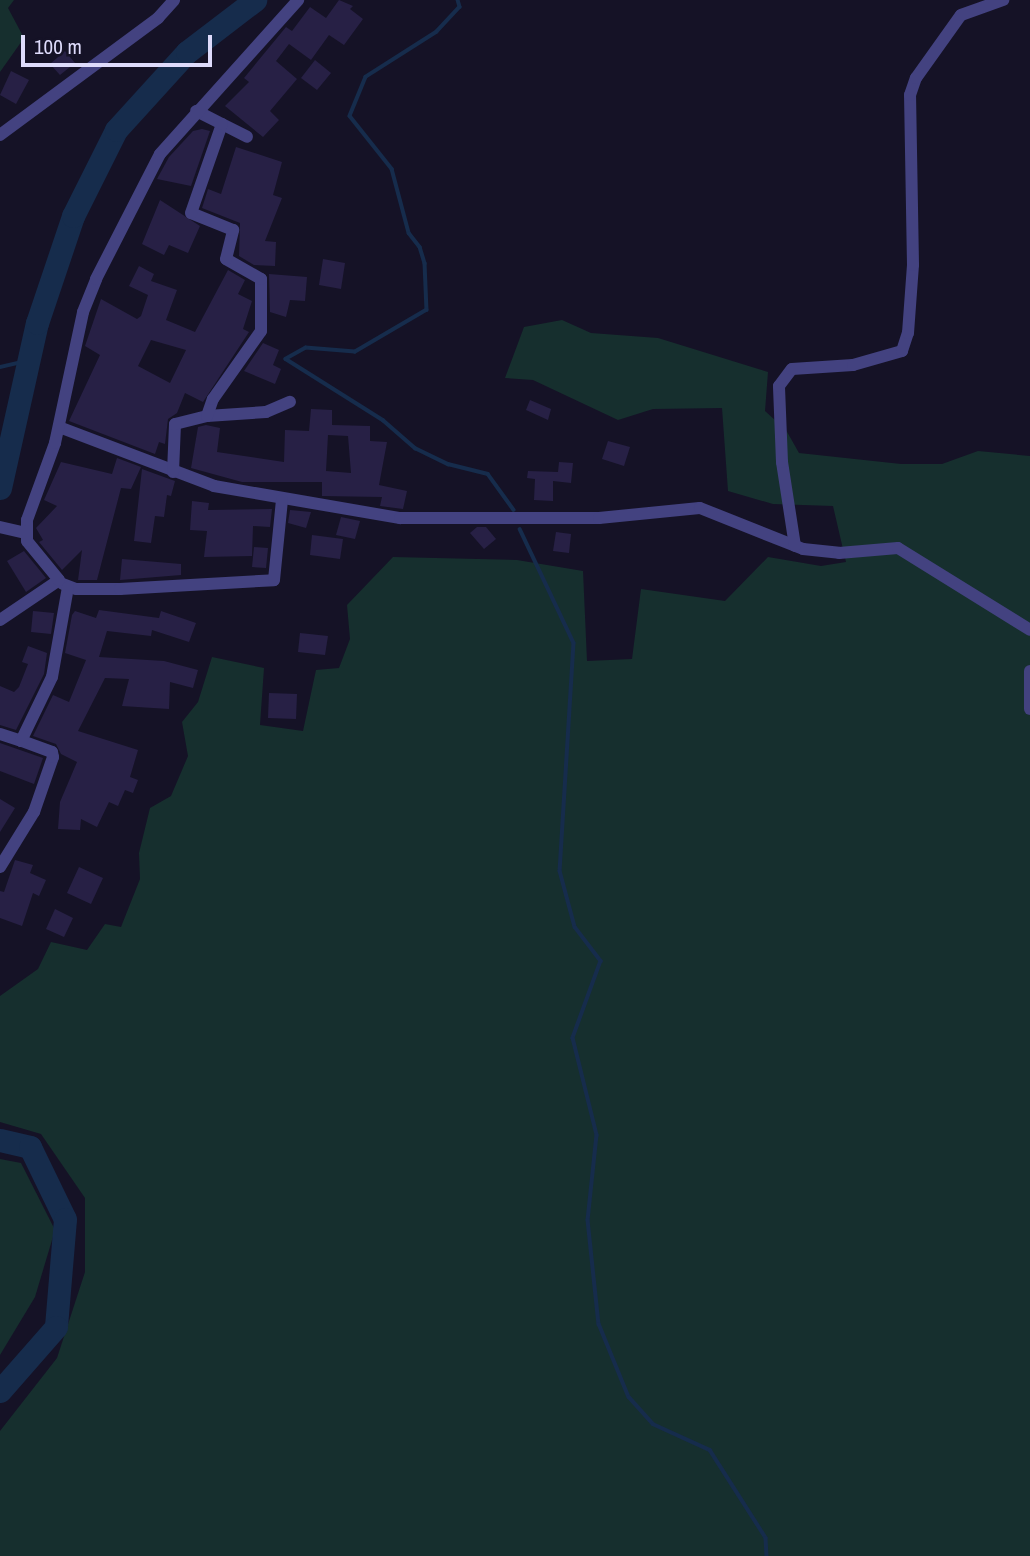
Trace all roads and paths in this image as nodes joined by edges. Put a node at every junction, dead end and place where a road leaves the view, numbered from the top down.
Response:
1 (174, 0) edge
2 (299, 0) edge
3 (1003, 0) edge
4 (196, 111) junction
5 (222, 124) junction
6 (0, 135) edge
7 (247, 137) dead end
8 (290, 402) dead end
9 (207, 416) junction
10 (60, 427) junction
11 (173, 472) junction
12 (282, 500) junction
13 (5, 528) edge
14 (26, 533) junction
15 (795, 546) junction
16 (64, 584) junction
17 (0, 620) edge
18 (1030, 630) edge
19 (1030, 671) edge
20 (1030, 709) edge
21 (0, 734) edge
22 (21, 741) junction
23 (0, 867) edge

1 - 6 street
2 - 4 street
3 - 15 street
4 - 5 street
4 - 10 street
5 - 7 street
5 - 9 street
8 - 9 street
9 - 11 street
10 - 11 street
10 - 14 street
11 - 12 street
12 - 15 street
12 - 16 street
13 - 14 street
14 - 16 street
15 - 18 street
16 - 17 street
16 - 22 street
19 - 20 street
21 - 22 street
22 - 23 street

